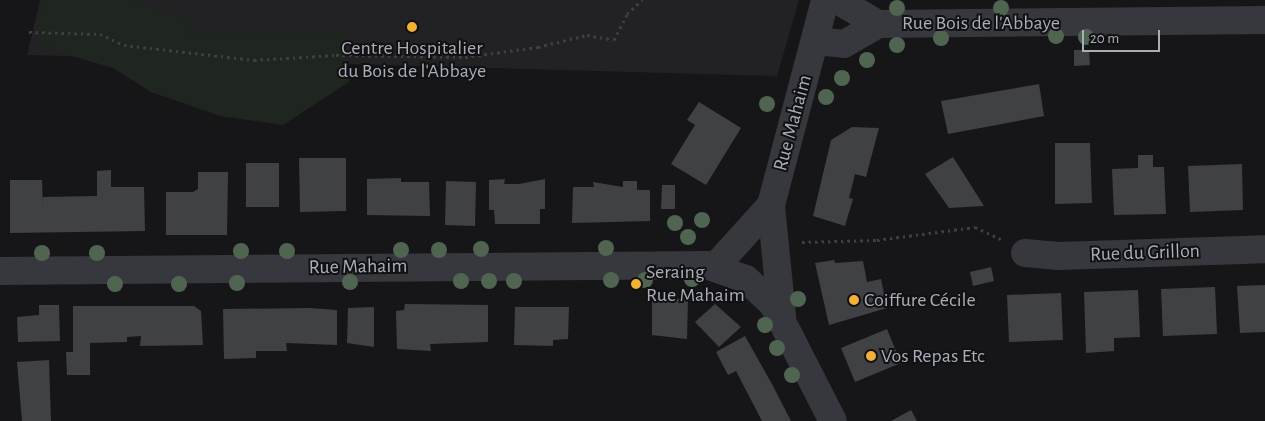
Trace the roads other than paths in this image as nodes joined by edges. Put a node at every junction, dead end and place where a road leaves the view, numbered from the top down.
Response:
1 (825, 0) edge
2 (837, 0) edge
3 (1192, 11) edge
4 (1265, 20) edge
5 (878, 24) junction
6 (816, 41) junction
7 (771, 205) junction
8 (1265, 249) edge
9 (1025, 253) road end
10 (715, 267) junction
11 (0, 271) edge
12 (783, 322) junction
13 (833, 421) edge

1 - 6 street, Rue Mahaim
2 - 5 street, Rue Bois de l'Abbaye
3 - 4 street, Rue Bois de l'Abbaye
3 - 5 street, Rue Bois de l'Abbaye
5 - 6 street, Rue Bois de l'Abbaye
6 - 7 street, Rue Mahaim
7 - 10 street, Rue Mahaim
7 - 12 street, Rue Mahaim
8 - 9 street, Rue du Grillon
10 - 11 street, Rue Mahaim
10 - 12 street, Rue Mahaim
12 - 13 street, Rue Mahaim

